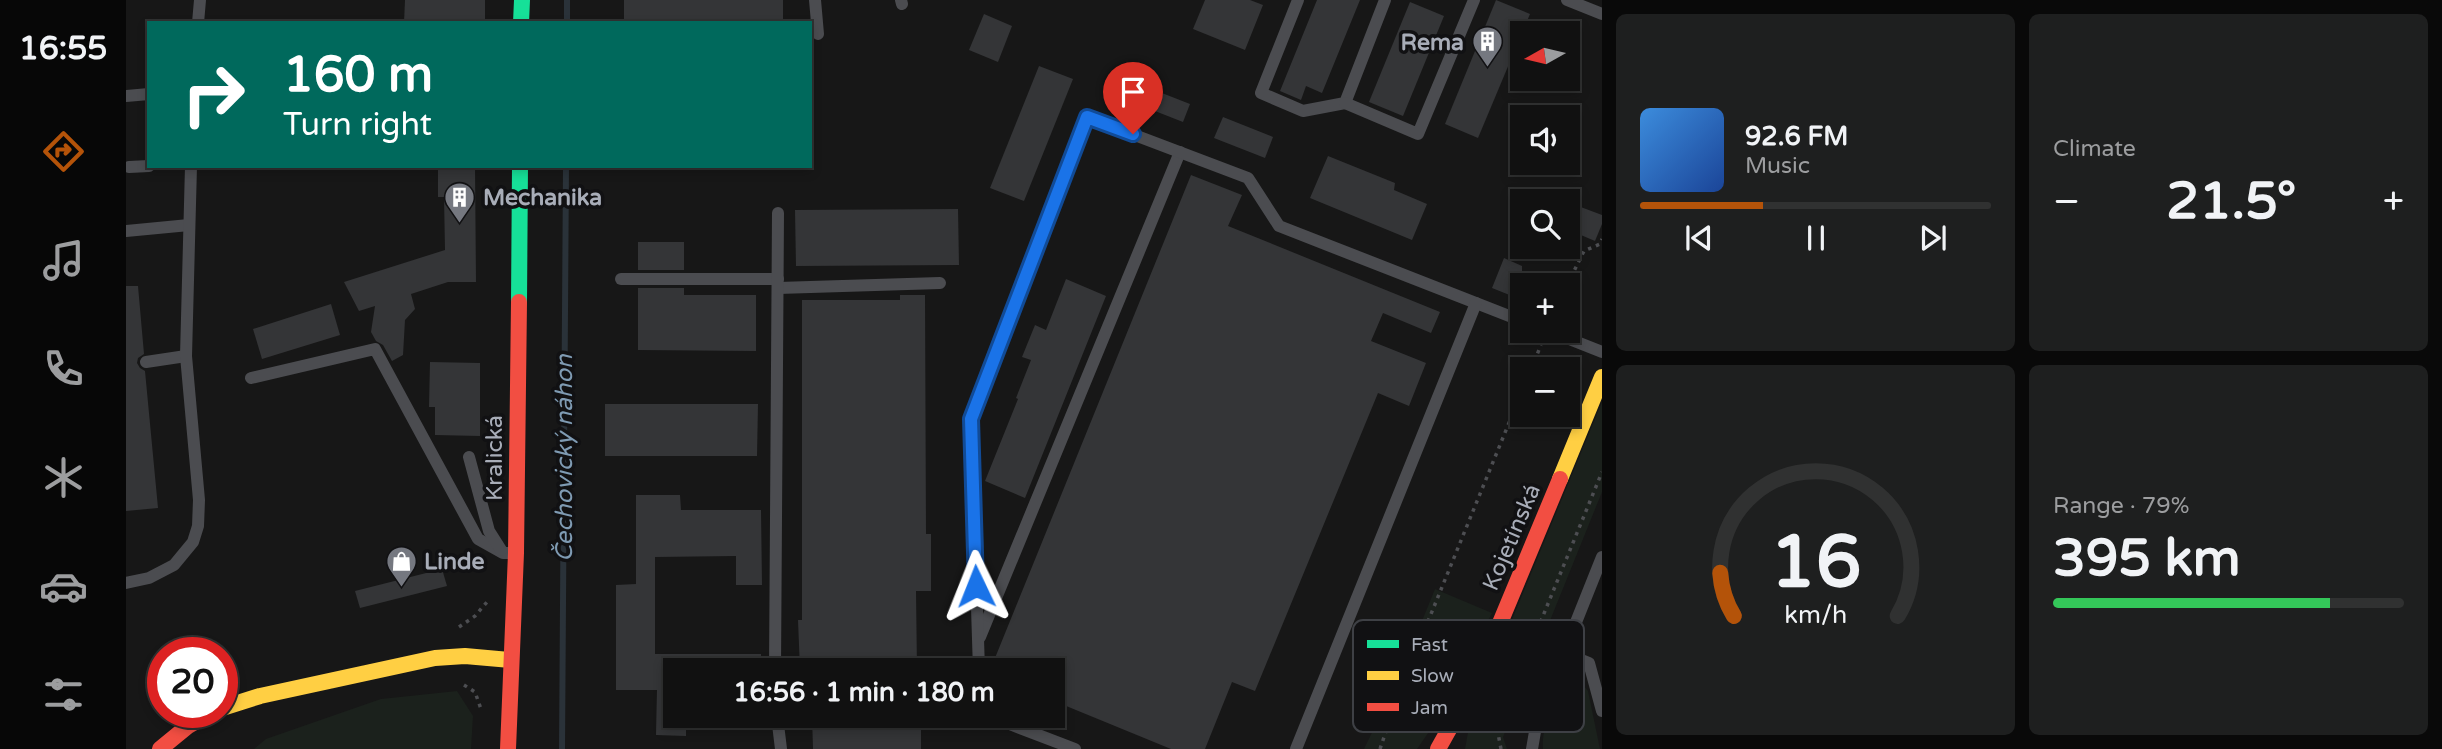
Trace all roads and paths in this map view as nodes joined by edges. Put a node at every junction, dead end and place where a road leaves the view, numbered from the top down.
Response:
1 (200, 0) edge
2 (522, 0) edge
3 (815, 0) edge
4 (1298, 0) edge
5 (1385, 0) edge
6 (1474, 0) edge
7 (1567, 0) edge
8 (1602, 14) edge
9 (198, 21) edge
10 (521, 21) edge
11 (818, 34) dead end
12 (147, 94) edge
13 (126, 96) edge
14 (1345, 103) junction
15 (1180, 152) junction
16 (147, 166) edge
17 (129, 167) dead end
18 (191, 168) edge
19 (520, 168) edge
20 (778, 213) dead end
21 (189, 225) junction
22 (126, 231) edge
23 (1602, 239) edge
24 (1573, 273) edge
25 (621, 279) dead end
26 (940, 283) dead end
27 (778, 284) junction
28 (1476, 303) junction
29 (1510, 316) edge
30 (1572, 343) edge
31 (1602, 352) edge
32 (186, 356) junction
33 (146, 362) dead end
34 (1602, 377) edge
35 (251, 378) dead end
36 (1510, 420) edge
37 (469, 457) dead end
38 (1602, 472) edge
39 (510, 553) junction
40 (1602, 557) edge
41 (126, 583) edge
42 (1429, 620) edge
43 (1501, 620) edge
44 (1541, 620) edge
45 (1577, 620) edge
46 (978, 642) junction
47 (775, 658) edge
48 (979, 658) edge
49 (511, 660) junction
50 (1584, 661) edge
51 (456, 684) dead end
52 (238, 703) edge
53 (1602, 711) edge
54 (483, 716) dead end
55 (186, 728) edge
56 (779, 728) edge
57 (1021, 728) edge
58 (1386, 732) edge
59 (1448, 732) edge
60 (160, 749) edge
61 (508, 749) edge
62 (781, 749) edge
63 (1075, 749) edge
64 (1296, 749) edge
65 (1380, 749) edge
66 (1438, 749) edge

1 - 9 lane
2 - 10 main road
3 - 11 lane
4 - 14 lane
5 - 14 lane
6 - 14 lane
7 - 8 lane
12 - 13 lane
15 - 28 lane
15 - 46 lane
15 - 46 lane
16 - 17 lane
18 - 21 lane
19 - 39 main road, Kralická
20 - 27 lane
21 - 22 lane
21 - 32 lane
23 - 24 path
25 - 27 lane
26 - 27 lane
27 - 47 lane
28 - 29 lane
28 - 64 lane
30 - 31 lane
32 - 33 lane
32 - 41 lane
34 - 43 main road, Kojetínská
35 - 39 lane
36 - 42 path
37 - 39 lane
38 - 44 path
39 - 49 main road, Kralická
40 - 45 lane
46 - 48 lane
49 - 52 main road
49 - 61 main road, Kralická
50 - 53 lane
51 - 54 path
55 - 60 main road
56 - 62 lane
57 - 63 lane
58 - 65 path
59 - 66 main road, Kojetínská

